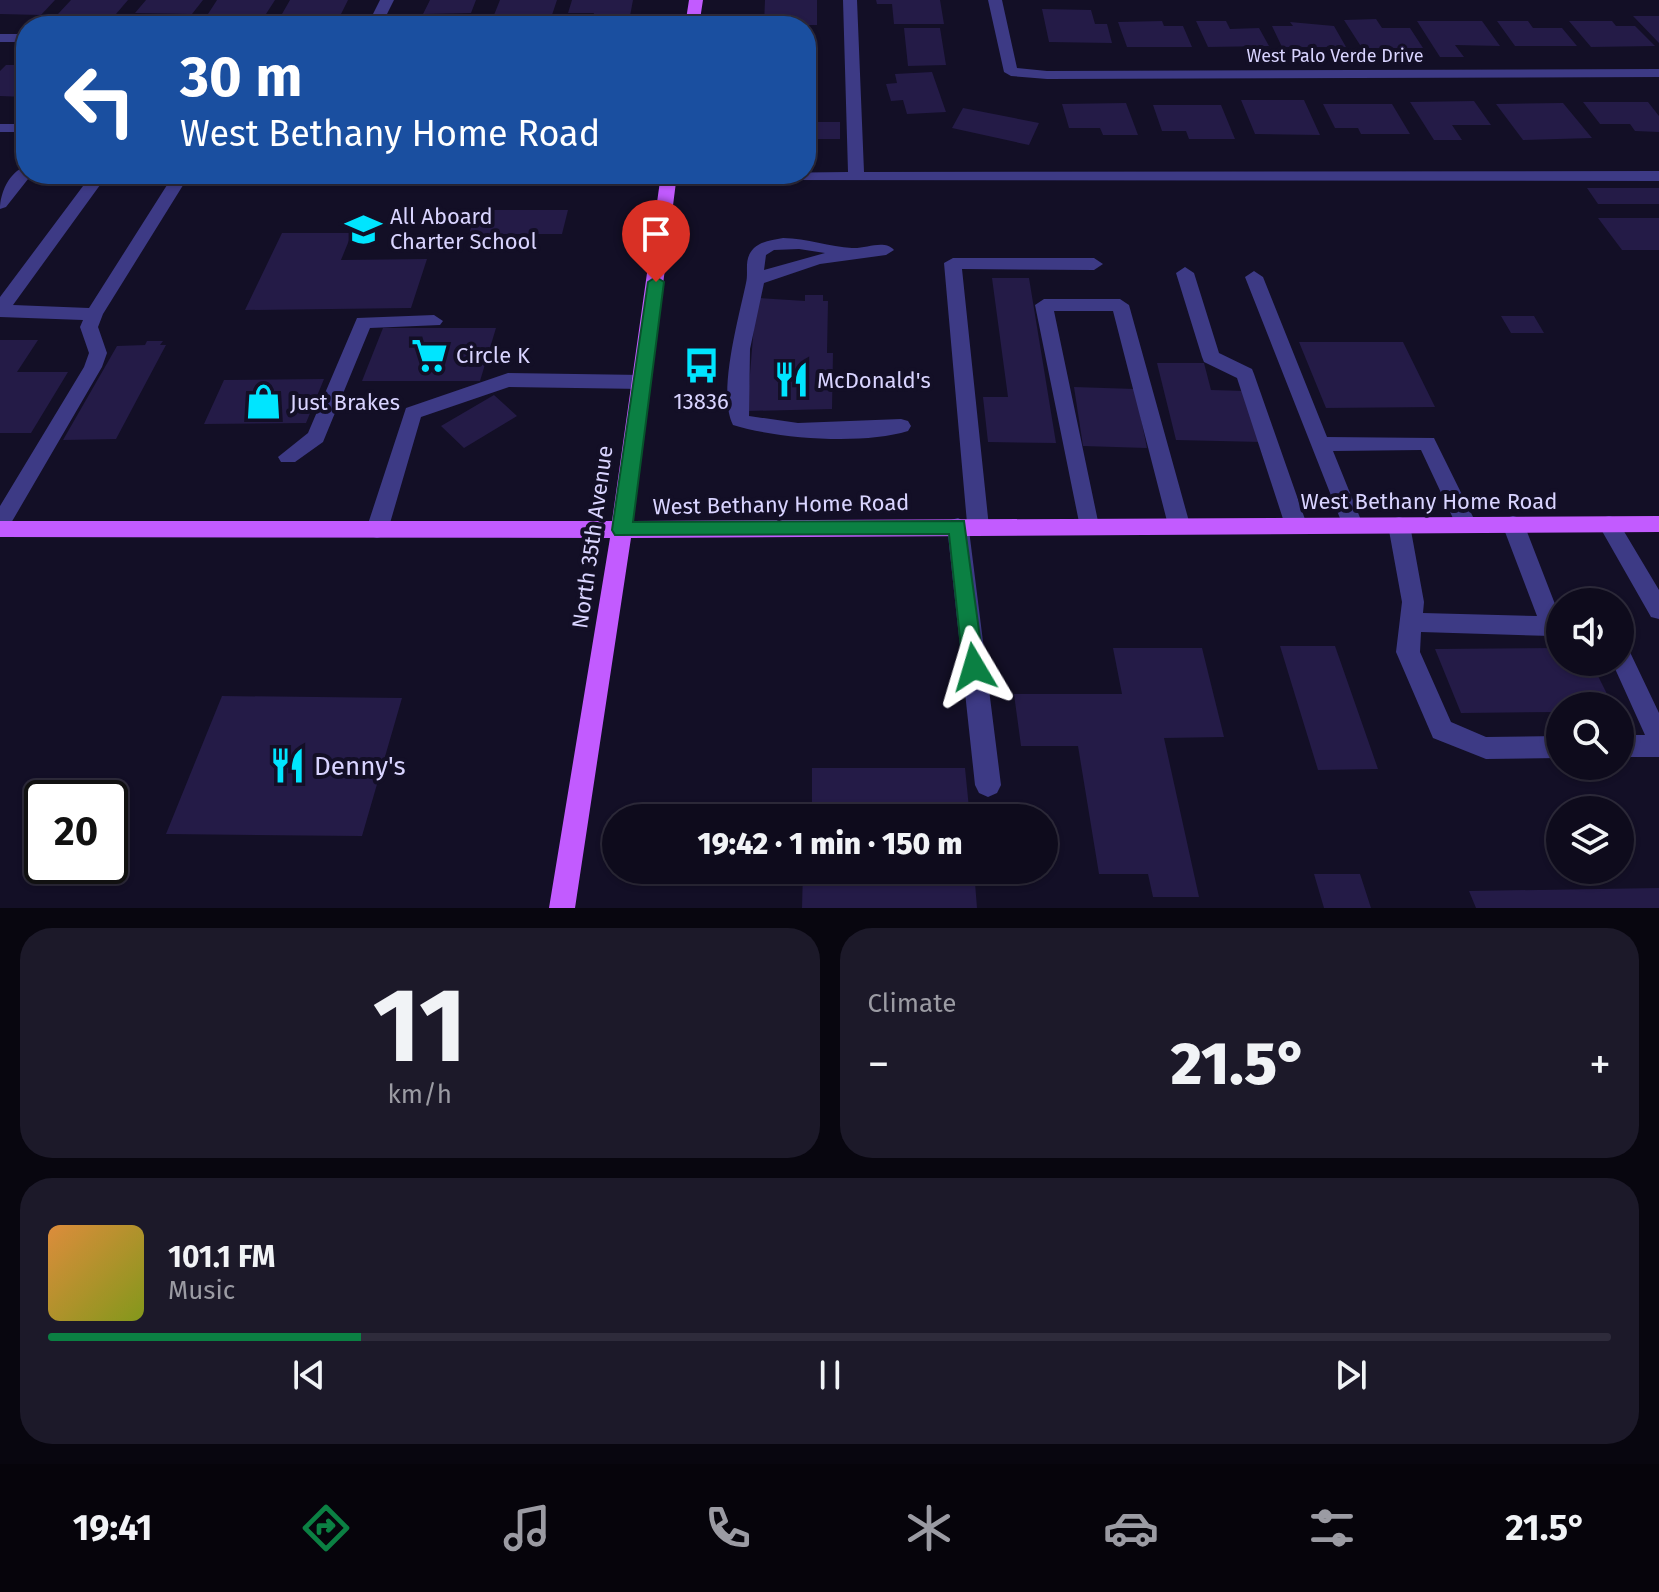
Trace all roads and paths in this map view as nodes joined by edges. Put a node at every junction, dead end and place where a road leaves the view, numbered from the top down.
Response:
1 (850, 0) edge
2 (995, 0) edge
3 (1659, 73) edge
4 (1659, 176) edge
5 (816, 177) edge
6 (856, 177) junction
7 (16, 184) edge
8 (93, 184) edge
9 (176, 184) edge
10 (668, 184) edge
11 (0, 204) edge
12 (886, 250) dead end
13 (1094, 264) dead end
14 (1185, 273) dead end
15 (1254, 277) dead end
16 (0, 309) edge
17 (94, 314) junction
18 (434, 321) dead end
19 (643, 382) junction
20 (901, 426) dead end
21 (1320, 444) junction
22 (288, 457) dead end
23 (1513, 524) junction
24 (1609, 524) junction
25 (1659, 524) edge
26 (1179, 525) junction
27 (1296, 525) junction
28 (1352, 525) junction
29 (1399, 525) junction
30 (1466, 525) junction
31 (0, 526) edge
32 (1088, 526) junction
33 (968, 527) junction
34 (377, 530) junction
35 (622, 530) junction
36 (1546, 602) edge
37 (1659, 610) edge
38 (1411, 622) junction
39 (1546, 626) edge
40 (1630, 676) edge
41 (1659, 739) edge
42 (1634, 746) edge
43 (1659, 746) edge
44 (1546, 747) edge
45 (988, 785) dead end
46 (562, 908) edge

1 - 6 street
2 - 3 street, West Palo Verde Drive
4 - 6 street
5 - 6 street
7 - 11 street
8 - 16 street
9 - 17 street
10 - 19 main road, North 35th Avenue
12 - 20 street
13 - 33 street
14 - 27 street
15 - 21 street
16 - 17 street
17 - 31 street
18 - 22 street
19 - 34 street
19 - 35 main road, North 35th Avenue
21 - 28 street
21 - 30 street
23 - 24 main road, West Bethany Home Road
23 - 30 main road, West Bethany Home Road
23 - 36 street
24 - 25 main road, West Bethany Home Road
24 - 37 street
26 - 27 main road, West Bethany Home Road
26 - 32 main road, West Bethany Home Road
26 - 32 street
27 - 28 main road, West Bethany Home Road
28 - 29 main road, West Bethany Home Road
29 - 30 main road, West Bethany Home Road
29 - 38 street
31 - 34 main road, West Bethany Home Road
32 - 33 main road, West Bethany Home Road
33 - 35 main road, West Bethany Home Road
33 - 45 street
34 - 35 main road, West Bethany Home Road
35 - 46 main road, North 35th Avenue
38 - 39 street
38 - 44 street
40 - 41 street
42 - 43 street

